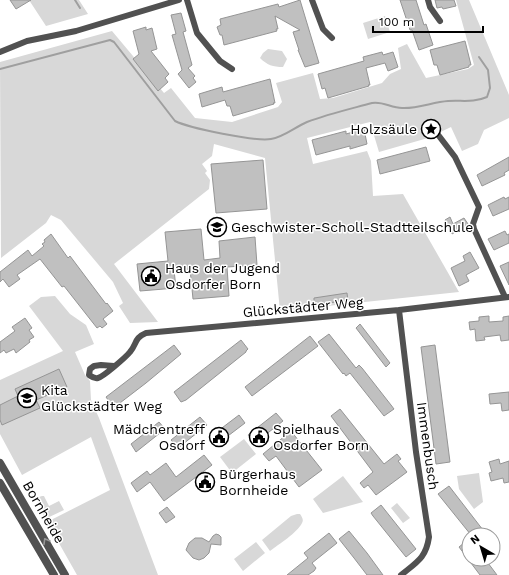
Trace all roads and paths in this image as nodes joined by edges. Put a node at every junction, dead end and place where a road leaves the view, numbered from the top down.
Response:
1 (178, 0) edge
2 (187, 0) edge
3 (312, 0) edge
4 (428, 0) edge
5 (440, 21) dead end
6 (332, 38) dead end
7 (0, 52) edge
8 (232, 69) dead end
9 (439, 136) dead end
10 (507, 297) edge
11 (399, 310) junction
12 (114, 366) dead end
13 (0, 463) edge
14 (0, 482) edge
15 (54, 575) edge
16 (65, 575) edge
17 (402, 575) edge

1 - 7 street
2 - 8 street
3 - 6 street
4 - 5 street
9 - 10 street
10 - 11 street, Glückstädter Weg
11 - 12 street, Glückstädter Weg
11 - 17 street, Immenbusch
16 -> 13 street, Bornheide
14 - 15 street, Bornheide

